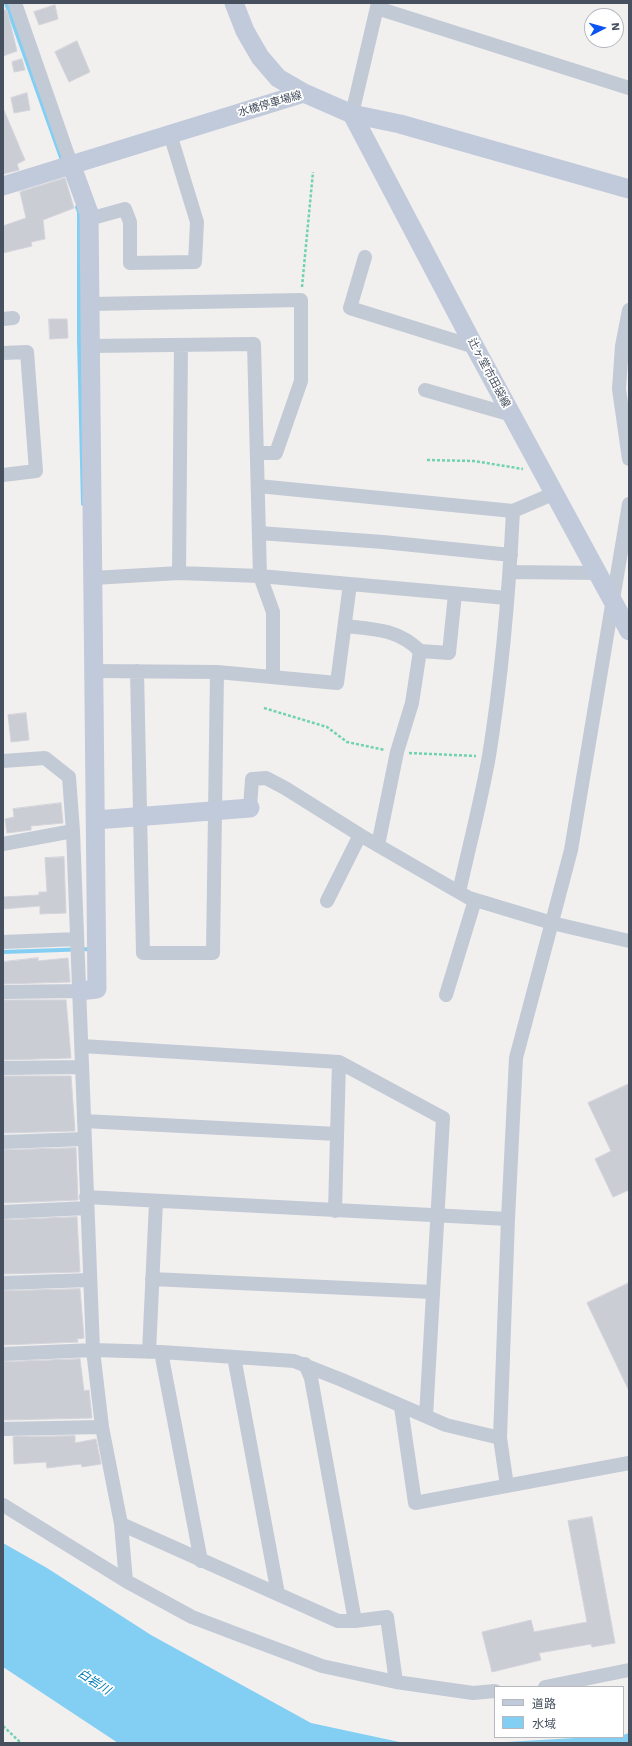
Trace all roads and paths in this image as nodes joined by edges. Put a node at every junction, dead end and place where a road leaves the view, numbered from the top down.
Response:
1 (15, 3) edge
2 (234, 3) edge
3 (378, 6) edge
4 (629, 88) edge
5 (304, 93) junction
6 (352, 114) junction
7 (170, 134) junction
8 (71, 164) junction
9 (312, 172) dead end
10 (3, 186) edge
11 (629, 189) edge
12 (89, 219) junction
13 (365, 257) dead end
14 (301, 300) junction
15 (91, 304) junction
16 (629, 310) edge
17 (181, 345) junction
18 (91, 346) junction
19 (475, 347) junction
20 (3, 353) edge
21 (426, 390) dead end
22 (512, 415) junction
23 (257, 453) junction
24 (629, 459) edge
25 (427, 460) dead end
26 (543, 473) junction
27 (3, 475) edge
28 (258, 486) junction
29 (555, 493) junction
30 (629, 504) edge
31 (513, 511) junction
32 (259, 533) junction
33 (511, 555) junction
34 (510, 572) junction
35 (179, 573) junction
36 (598, 574) junction
37 (260, 576) junction
38 (93, 578) junction
39 (350, 584) junction
40 (455, 594) junction
41 (507, 598) junction
42 (612, 600) junction
43 (345, 626) junction
44 (629, 631) edge
45 (420, 651) junction
46 (94, 671) junction
47 (137, 671) junction
48 (217, 672) junction
49 (273, 677) junction
50 (264, 708) dead end
51 (397, 752) junction
52 (489, 757) junction
53 (3, 761) edge
54 (250, 808) joint
55 (215, 810) junction
56 (141, 816) junction
57 (96, 820) junction
58 (73, 831) junction
59 (360, 835) junction
60 (3, 844) edge
61 (378, 845) junction
62 (459, 892) junction
63 (475, 900) junction
64 (326, 901) dead end
65 (552, 923) junction
66 (77, 939) junction
67 (629, 941) edge
68 (3, 942) edge
69 (79, 991) junction
70 (3, 992) edge
71 (446, 995) dead end
72 (82, 1046) junction
73 (339, 1062) junction
74 (82, 1067) junction
75 (3, 1068) edge
76 (84, 1122) junction
77 (337, 1134) junction
78 (84, 1139) junction
79 (3, 1142) edge
80 (156, 1202) junction
81 (86, 1203) junction
82 (334, 1211) junction
83 (3, 1212) edge
84 (437, 1215) junction
85 (508, 1219) junction
86 (152, 1279) junction
87 (90, 1280) junction
88 (3, 1283) edge
89 (433, 1292) junction
90 (93, 1350) junction
91 (155, 1352) junction
92 (3, 1354) edge
93 (234, 1357) junction
94 (305, 1364) junction
95 (401, 1407) junction
96 (426, 1416) junction
97 (102, 1426) junction
98 (3, 1429) edge
99 (500, 1438) junction
100 (629, 1463) edge
101 (507, 1486) junction
102 (3, 1505) edge
103 (122, 1524) junction
104 (201, 1561) junction
105 (126, 1581) junction
106 (278, 1594) junction
107 (355, 1621) junction
108 (629, 1670) edge
109 (396, 1682) junction
110 (550, 1686) edge
111 (494, 1691) edge
112 (3, 1726) edge
113 (21, 1743) edge

1 - 8 street
2 - 5 main road
3 - 4 street
3 - 6 street
5 - 6 main road, 水橋停車場線
5 - 7 main road, 水橋停車場線
6 - 11 main road, 水橋停車場線
6 - 19 main road, 辻ヶ堂市田袋線
7 - 8 main road, 水橋停車場線
7 - 12 street
8 - 10 main road, 水橋停車場線
8 - 12 main road
9 - 14 path
12 - 15 main road
13 - 19 street
14 - 15 street
14 - 23 street
15 - 18 main road
16 - 24 street
17 - 18 street
17 - 23 street
17 - 35 street
18 - 38 main road
19 - 22 main road, 辻ヶ堂市田袋線
20 - 27 street
21 - 22 street
22 - 26 main road, 辻ヶ堂市田袋線
23 - 28 street
25 - 26 path
26 - 29 main road, 辻ヶ堂市田袋線
28 - 31 street
28 - 32 street
29 - 31 street
29 - 36 main road, 辻ヶ堂市田袋線
30 - 42 street
31 - 33 street
32 - 33 street
32 - 37 street
33 - 34 street
34 - 36 street
34 - 41 street
35 - 37 street
35 - 38 street
36 - 42 main road, 辻ヶ堂市田袋線
37 - 39 street
37 - 49 street
38 - 46 main road
39 - 40 street
39 - 43 street
40 - 41 street
40 - 45 street
41 - 52 street
42 - 44 main road, 辻ヶ堂市田袋線
42 - 65 street
43 - 45 street
43 - 49 street
45 - 51 street
46 - 47 street
46 - 57 main road
47 - 48 street
47 - 56 street
48 - 49 street
48 - 55 street
50 - 51 path
51 - 52 path
51 - 61 street
52 - 62 street
53 - 58 street
54 - 55 main road
54 - 59 street
55 - 56 main road
55 - 56 street
56 - 57 main road
57 - 69 main road
58 - 60 street
58 - 66 street
59 - 61 street
59 - 64 street
61 - 62 street
62 - 63 street
63 - 65 street
63 - 71 street
65 - 67 street
65 - 85 street
66 - 68 street
66 - 69 street
69 - 70 street
69 - 72 street
72 - 73 street
72 - 74 street
73 - 77 street
73 - 84 street
74 - 75 street
74 - 76 street
76 - 77 street
76 - 78 street
77 - 82 street
78 - 79 street
78 - 81 street
80 - 81 street
80 - 82 street
80 - 86 street
81 - 83 street
81 - 87 street
82 - 84 street
84 - 85 street
84 - 89 street
85 - 99 street
86 - 89 street
86 - 91 street
87 - 88 street
87 - 90 street
89 - 96 street
90 - 91 street
90 - 92 street
90 - 97 street
91 - 93 street
91 - 104 street
93 - 94 street
93 - 106 street
94 - 95 street
94 - 107 street
95 - 96 street
95 - 101 street
96 - 99 street
97 - 98 street
97 - 103 street
99 - 101 street
100 - 101 street
102 - 105 street
103 - 104 street
103 - 105 street
104 - 106 street
105 - 109 street
106 - 107 street
107 - 109 street
108 - 110 street
109 - 111 street
112 - 113 path

